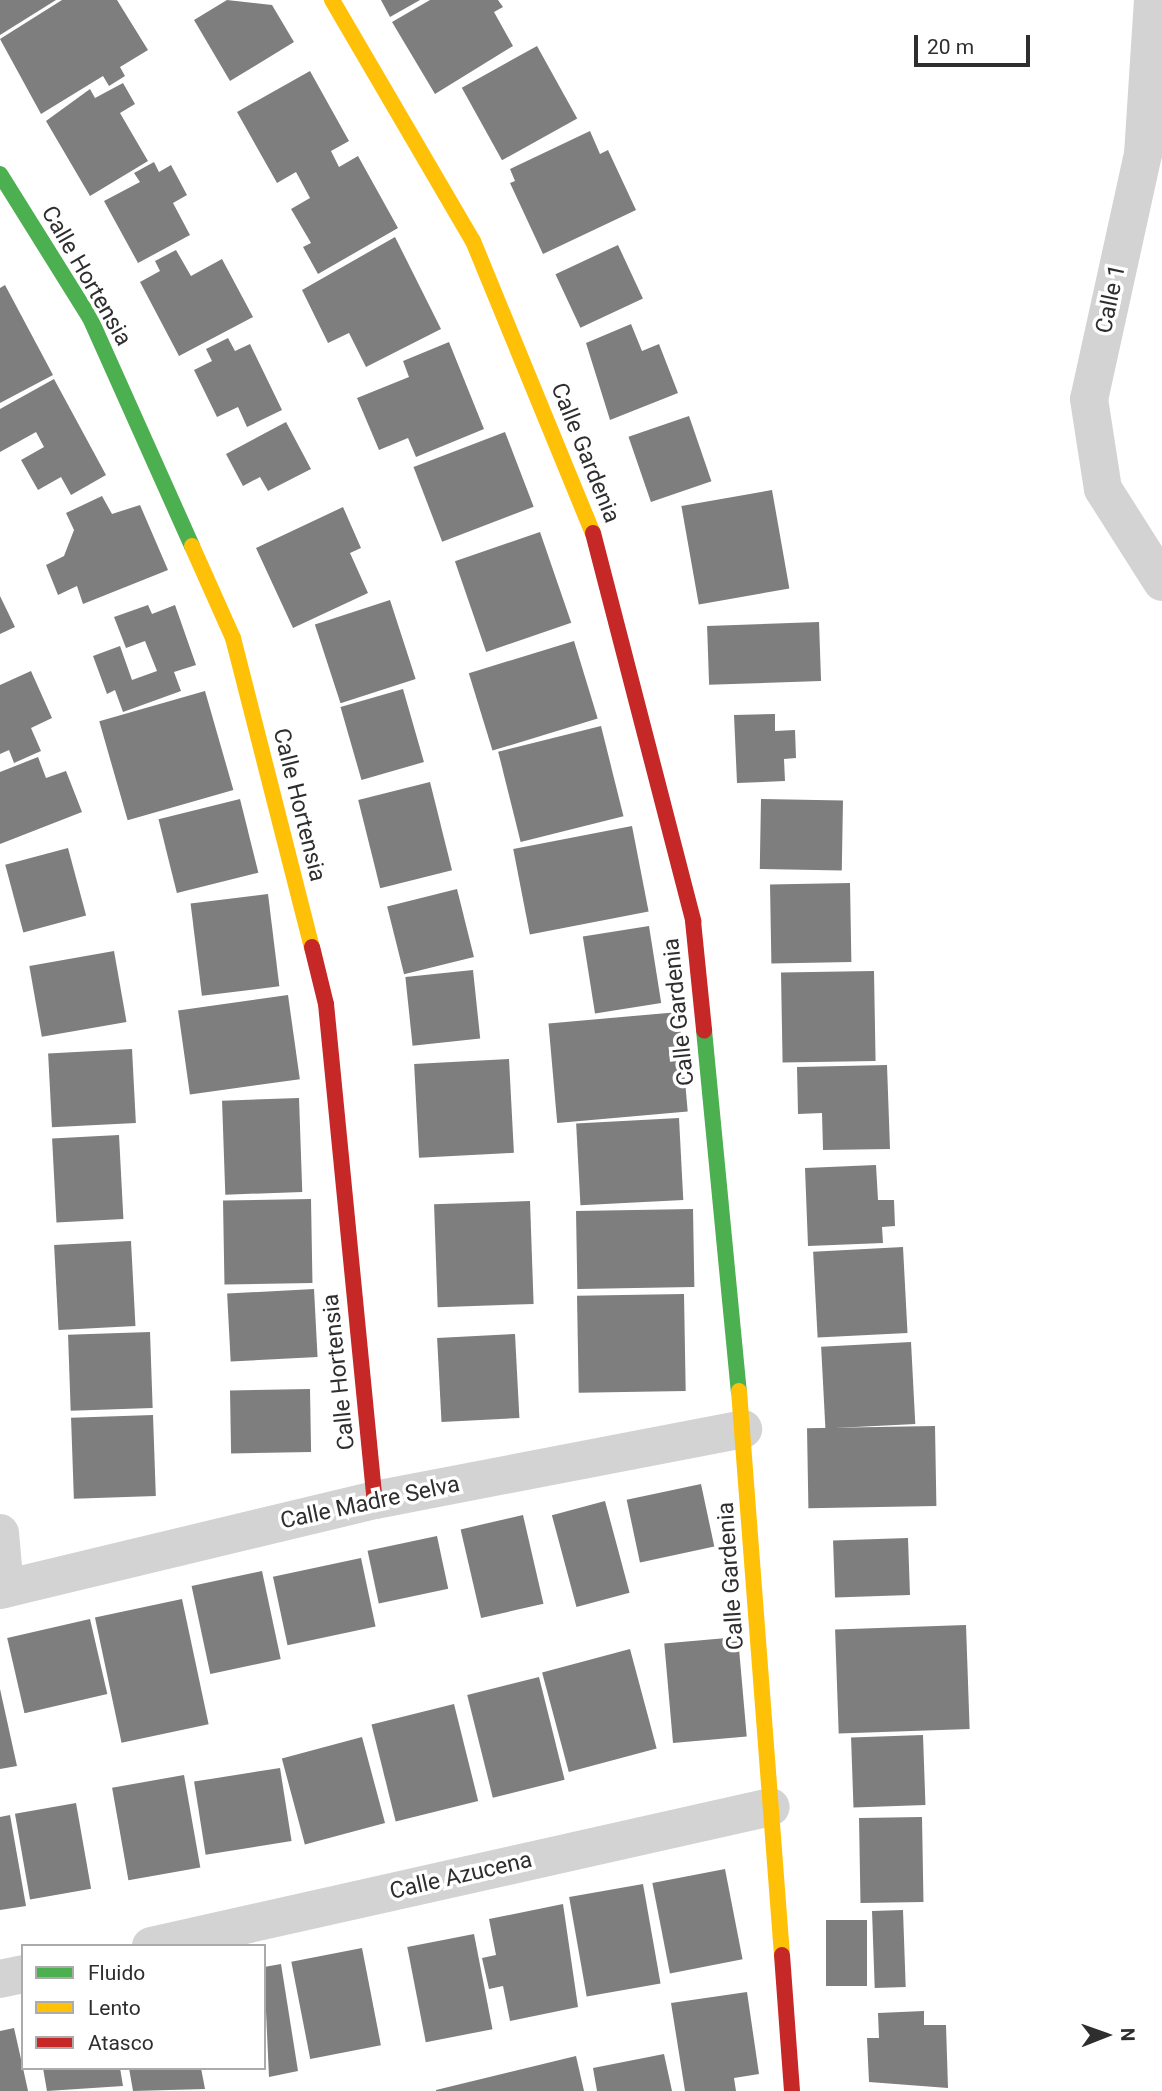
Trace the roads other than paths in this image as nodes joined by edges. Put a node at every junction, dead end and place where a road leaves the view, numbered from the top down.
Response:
1 (332, 0) edge
2 (1153, 0) edge
3 (1153, 123) edge
4 (0, 174) edge
5 (1162, 582) edge
6 (743, 1429) junction
7 (375, 1500) junction
8 (0, 1533) edge
9 (2, 1590) edge
10 (771, 1807) junction
11 (160, 1944) edge
12 (21, 1974) edge
13 (0, 1979) edge
14 (792, 2091) edge

1 - 6 street, Calle Gardenia
2 - 3 street, Calle 1
3 - 5 street, Calle 1
4 - 7 street, Calle Hortensia
6 - 7 street, Calle Madre Selva
6 - 10 street, Calle Gardenia
7 - 9 street, Calle Madre Selva
8 - 9 street
10 - 11 street, Calle Azucena
10 - 14 street, Calle Gardenia
12 - 13 street

